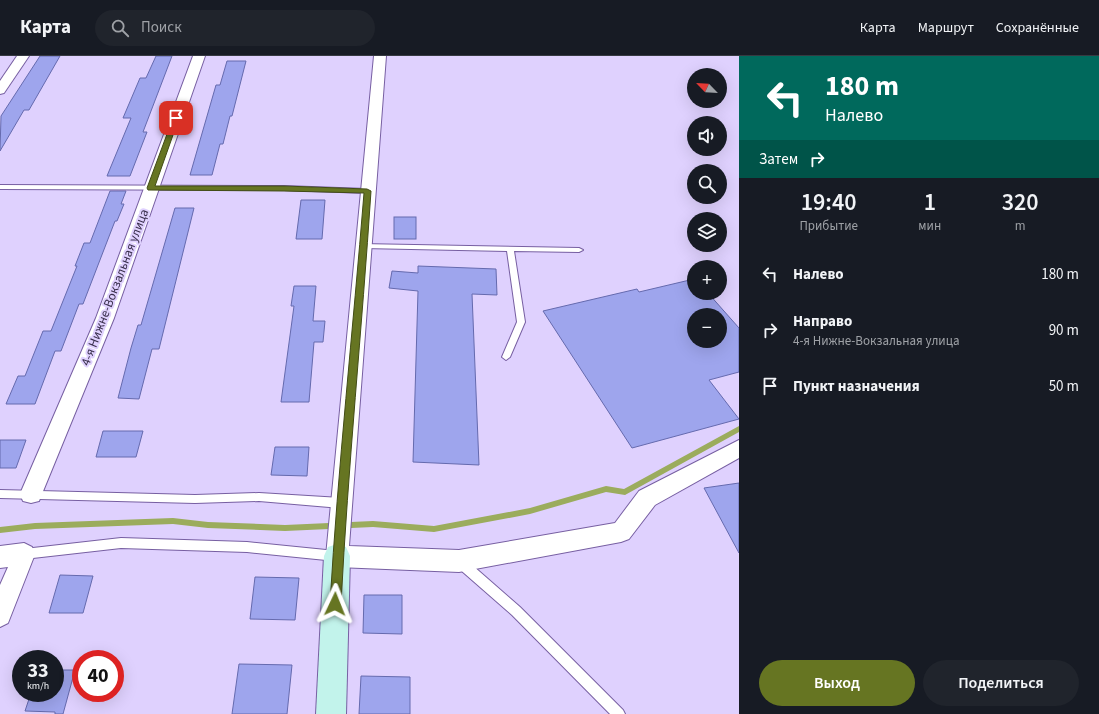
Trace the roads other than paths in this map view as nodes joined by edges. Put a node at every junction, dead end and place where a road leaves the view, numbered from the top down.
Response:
1 (22, 56) edge
2 (199, 56) edge
3 (380, 56) edge
4 (0, 90) edge
5 (0, 187) edge
6 (151, 188) junction
7 (367, 191) junction
8 (363, 246) junction
9 (510, 249) junction
10 (579, 250) dead end
11 (506, 357) dead end
12 (739, 448) edge
13 (0, 494) edge
14 (31, 494) junction
15 (341, 503) junction
16 (24, 554) junction
17 (337, 556) junction
18 (0, 557) edge
19 (459, 561) junction
20 (0, 615) edge
21 (332, 714) edge
22 (619, 714) edge

1 - 4 street
2 - 6 street, 4-я Нижне-Вокзальная улица
3 - 7 street
5 - 6 lane
6 - 7 lane
6 - 14 street, 4-я Нижне-Вокзальная улица
7 - 8 street
8 - 9 lane
8 - 15 street
9 - 10 lane
9 - 11 lane
12 - 19 street
13 - 14 lane
14 - 15 lane
15 - 17 street
16 - 17 lane
16 - 18 street
16 - 20 street
17 - 19 street
17 - 21 street
19 - 22 lane

